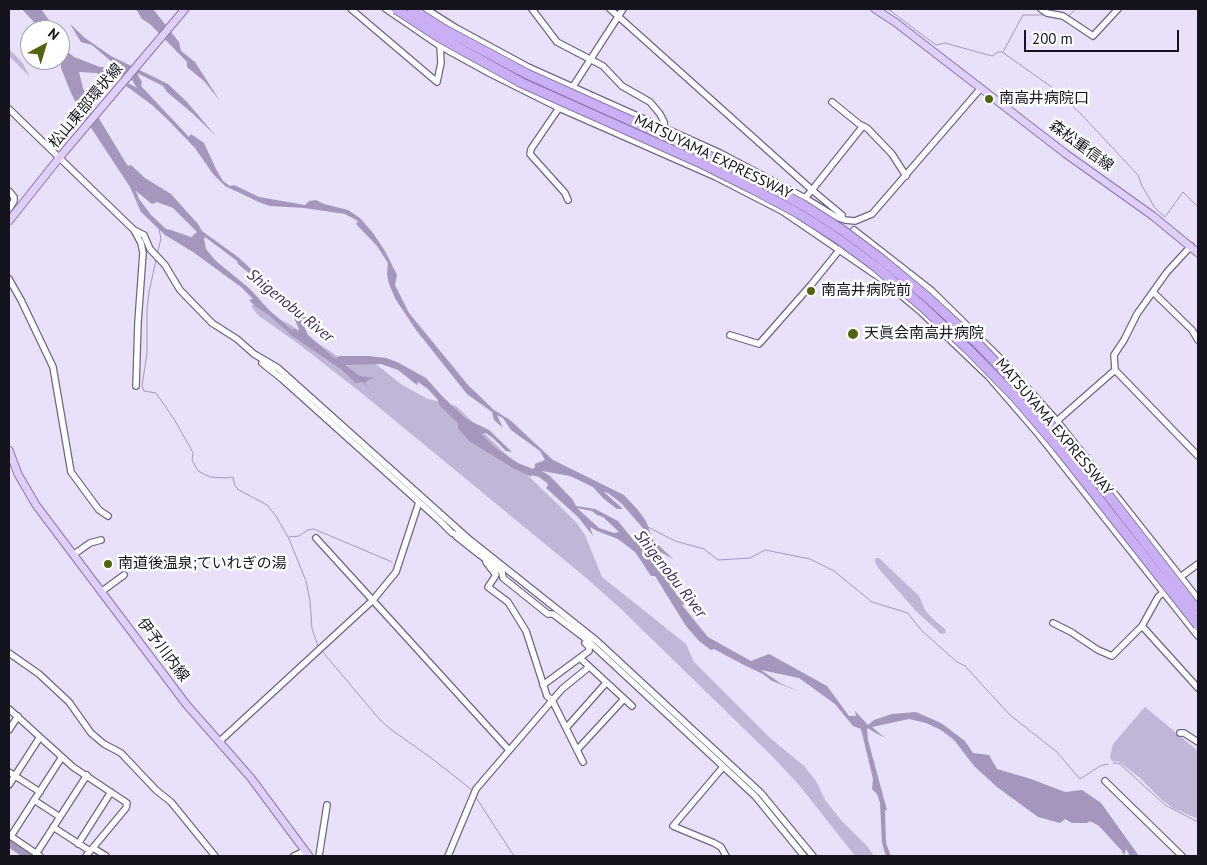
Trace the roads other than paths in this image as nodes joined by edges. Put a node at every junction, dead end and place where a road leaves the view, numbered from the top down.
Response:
1 (185, 9) edge
2 (351, 9) edge
3 (386, 9) edge
4 (396, 9) edge
5 (412, 9) edge
6 (426, 9) edge
7 (532, 9) edge
8 (610, 9) edge
9 (623, 9) edge
10 (875, 9) edge
11 (1041, 9) edge
12 (1118, 9) edge
13 (618, 16) junction
14 (440, 46) junction
15 (590, 59) junction
16 (572, 88) junction
17 (981, 88) junction
18 (832, 102) dead end
19 (559, 108) junction
20 (9, 110) edge
21 (863, 126) junction
22 (665, 129) junction
23 (60, 158) junction
24 (906, 176) junction
25 (812, 190) junction
26 (9, 191) edge
27 (805, 198) junction
28 (568, 200) dead end
29 (9, 209) edge
30 (842, 219) junction
31 (855, 221) junction
32 (9, 222) edge
33 (134, 230) junction
34 (854, 230) junction
35 (1191, 246) junction
36 (840, 250) junction
37 (1198, 253) edge
38 (9, 279) edge
39 (1153, 292) junction
40 (730, 335) dead end
41 (1198, 340) edge
42 (254, 354) junction
43 (1115, 370) junction
44 (136, 386) dead end
45 (1057, 421) junction
46 (9, 450) edge
47 (1198, 456) edge
48 (419, 502) junction
49 (108, 516) dead end
50 (452, 533) junction
51 (316, 538) dead end
52 (101, 540) dead end
53 (470, 540) junction
54 (478, 554) junction
55 (73, 555) junction
56 (1198, 564) edge
57 (124, 575) dead end
58 (1181, 577) junction
59 (101, 592) junction
60 (1164, 592) junction
61 (1198, 599) edge
62 (373, 600) junction
63 (557, 608) junction
64 (1198, 611) edge
65 (1053, 623) dead end
66 (569, 626) junction
67 (1142, 626) junction
68 (1198, 626) edge
69 (1198, 636) edge
70 (9, 653) edge
71 (580, 658) junction
72 (589, 667) junction
73 (606, 683) junction
74 (543, 685) junction
75 (1198, 688) edge
76 (624, 699) junction
77 (552, 700) junction
78 (632, 706) dead end
79 (9, 709) edge
80 (18, 716) junction
81 (566, 728) junction
82 (9, 730) edge
83 (1180, 733) dead end
84 (40, 737) junction
85 (220, 741) junction
86 (1198, 742) edge
87 (509, 750) junction
88 (577, 750) junction
89 (62, 757) junction
90 (583, 762) dead end
91 (723, 766) junction
92 (9, 772) edge
93 (15, 776) junction
94 (87, 776) junction
95 (1105, 781) dead end
96 (9, 785) edge
97 (40, 792) junction
98 (112, 792) junction
99 (34, 800) junction
100 (327, 804) dead end
101 (60, 817) junction
102 (53, 828) junction
103 (10, 836) edge
104 (78, 844) junction
105 (90, 852) edge
106 (308, 853) edge
107 (38, 855) edge
108 (106, 856) edge
109 (215, 856) edge
110 (294, 856) edge
111 (319, 856) edge
112 (448, 856) edge
113 (726, 856) edge
114 (804, 856) edge
115 (813, 856) edge
116 (1182, 856) edge

1 - 23 main road, 松山東部環状線
2 - 14 street
3 - 14 street
4 - 68 highway, MATSUYAMA EXPRESSWAY, bridge
5 - 64 highway, MATSUYAMA EXPRESSWAY, bridge
6 - 16 street
7 - 15 street
8 - 13 street
9 - 13 street
10 - 17 main road, 森松重信線
11 - 12 street
13 - 15 street
13 - 25 street
14 - 19 street
15 - 16 street
15 - 22 street
16 - 22 street
17 - 24 street
17 - 35 main road, 森松重信線
18 - 21 street
19 - 28 street
19 - 36 street
20 - 23 street
21 - 24 street
21 - 25 street
22 - 27 street
23 - 32 main road, 松山東部環状線
23 - 33 street
24 - 31 street
25 - 27 street
25 - 30 street
26 - 29 street
27 - 30 street
30 - 31 street
31 - 34 street
33 - 42 street
33 - 44 street
34 - 36 street
34 - 45 street
35 - 37 main road, 森松重信線
35 - 39 street
36 - 40 street
36 - 60 street
38 - 49 street
39 - 41 street
39 - 43 street
42 - 48 street
42 - 53 street
43 - 45 street
43 - 47 street
45 - 58 street
46 - 55 main road, 伊予川内線
48 - 50 street
48 - 62 street
50 - 53 street
50 - 54 street
51 - 62 street
52 - 55 street
53 - 63 street
54 - 66 street
54 - 74 street
55 - 59 main road, 伊予川内線
56 - 58 street
57 - 59 street
58 - 60 street
58 - 61 street
59 - 85 main road, 伊予川内線
60 - 67 street
60 - 69 street
62 - 85 street
62 - 87 street
63 - 66 street
63 - 115 street
65 - 67 street
66 - 71 street
66 - 91 street
67 - 75 street
70 - 109 street
71 - 72 street
71 - 74 street
72 - 73 street
72 - 77 street
73 - 76 street
73 - 81 street
74 - 77 street
76 - 78 street
76 - 88 street
77 - 81 street
77 - 87 street
79 - 80 street
80 - 82 street
80 - 84 street
81 - 88 street
83 - 86 street
84 - 89 street
84 - 93 street
85 - 106 main road, 伊予川内線
87 - 112 street
88 - 90 street
89 - 94 street
89 - 97 street
91 - 113 street
91 - 114 street
92 - 93 street
93 - 96 street
93 - 97 street
94 - 98 street
94 - 101 street
95 - 116 street
97 - 99 street
98 - 104 street
98 - 105 street
99 - 101 street
99 - 103 street
100 - 111 street
101 - 102 street
102 - 104 street
102 - 107 street
103 - 107 street
104 - 105 street
105 - 108 street
106 - 110 street

